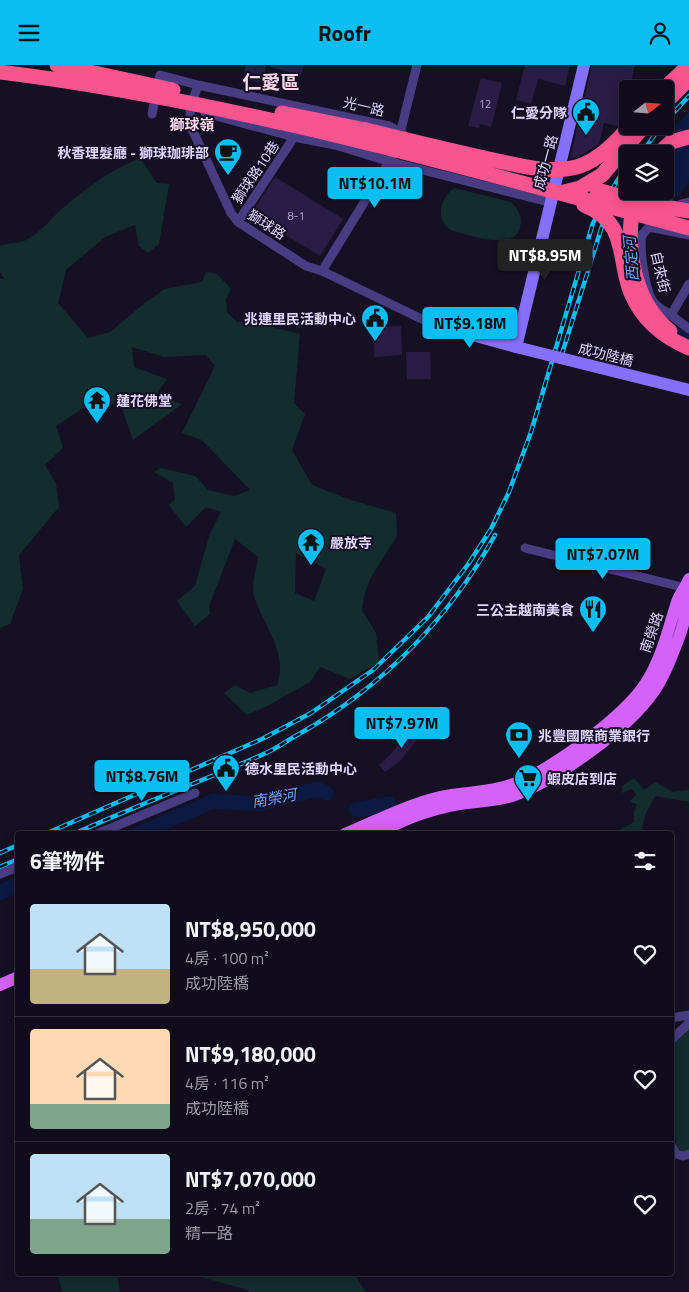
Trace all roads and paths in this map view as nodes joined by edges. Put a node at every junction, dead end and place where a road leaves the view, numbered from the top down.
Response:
1 (57, 65) edge
2 (417, 65) edge
3 (584, 65) edge
4 (689, 65) edge
5 (0, 72) edge
6 (689, 79) edge
7 (673, 80) edge
8 (198, 85) junction
9 (674, 94) edge
10 (155, 99) junction
11 (190, 109) junction
12 (152, 113) dead end
13 (282, 113) junction
14 (400, 134) junction
15 (621, 135) edge
16 (636, 135) edge
17 (332, 136) junction
18 (294, 137) junction
19 (689, 137) edge
20 (668, 145) edge
21 (391, 162) junction
22 (559, 169) junction
23 (575, 189) junction
24 (635, 200) edge
25 (548, 201) junction
26 (686, 206) edge
27 (689, 219) edge
28 (238, 222) junction
29 (689, 228) edge
30 (689, 235) edge
31 (322, 271) junction
32 (689, 284) edge
33 (671, 315) junction
34 (432, 324) joint
35 (689, 329) edge
36 (689, 340) edge
37 (516, 347) junction
38 (689, 348) edge
39 (689, 389) edge
40 (525, 548) dead end
41 (688, 586) edge
42 (195, 793) dead end
43 (104, 831) edge
44 (352, 831) edge
45 (381, 831) edge
46 (15, 868) edge
47 (0, 874) edge
48 (15, 970) edge
49 (0, 977) edge
50 (15, 978) edge
51 (0, 985) edge
52 (689, 1015) edge
53 (674, 1018) edge
54 (689, 1023) edge
55 (674, 1037) edge
56 (674, 1150) edge
57 (689, 1154) edge

1 - 13 highway, bridge
2 - 14 street
3 - 22 street, 成功一路
4 - 7 highway
5 - 17 highway, bridge
6 - 9 highway
8 - 10 street, 光一路
8 - 11 street
8 - 14 street, 光一路
10 - 11 street
10 - 12 street
11 - 18 street
11 - 28 street, 獅球路
13 - 15 highway, bridge
13 - 23 highway
14 - 21 street
14 - 22 street, 光一路
16 - 17 highway, bridge
17 - 25 highway, bridge
18 - 21 street
18 - 28 street, 獅球路10巷
19 - 20 highway
21 - 25 street
21 - 31 street
22 - 25 street, 成功一路
23 - 26 highway, bridge
23 - 27 highway
24 - 36 highway, bridge
25 - 29 highway, bridge
25 - 37 street
25 - 38 highway, bridge
28 - 31 street, 獅球路
30 - 33 street, 自來街
31 - 34 street, 獅球路
32 - 33 street, 自來街
33 - 35 street, 自來街
34 - 37 street, 成功陸橋
37 - 39 street, 成功陸橋, bridge
40 - 41 street
41 - 44 main road, 南榮路
41 - 45 main road, 南榮路
42 - 43 street
46 - 47 street
48 - 49 main road
50 - 51 main road
52 - 53 street
54 - 55 street
56 - 57 street

